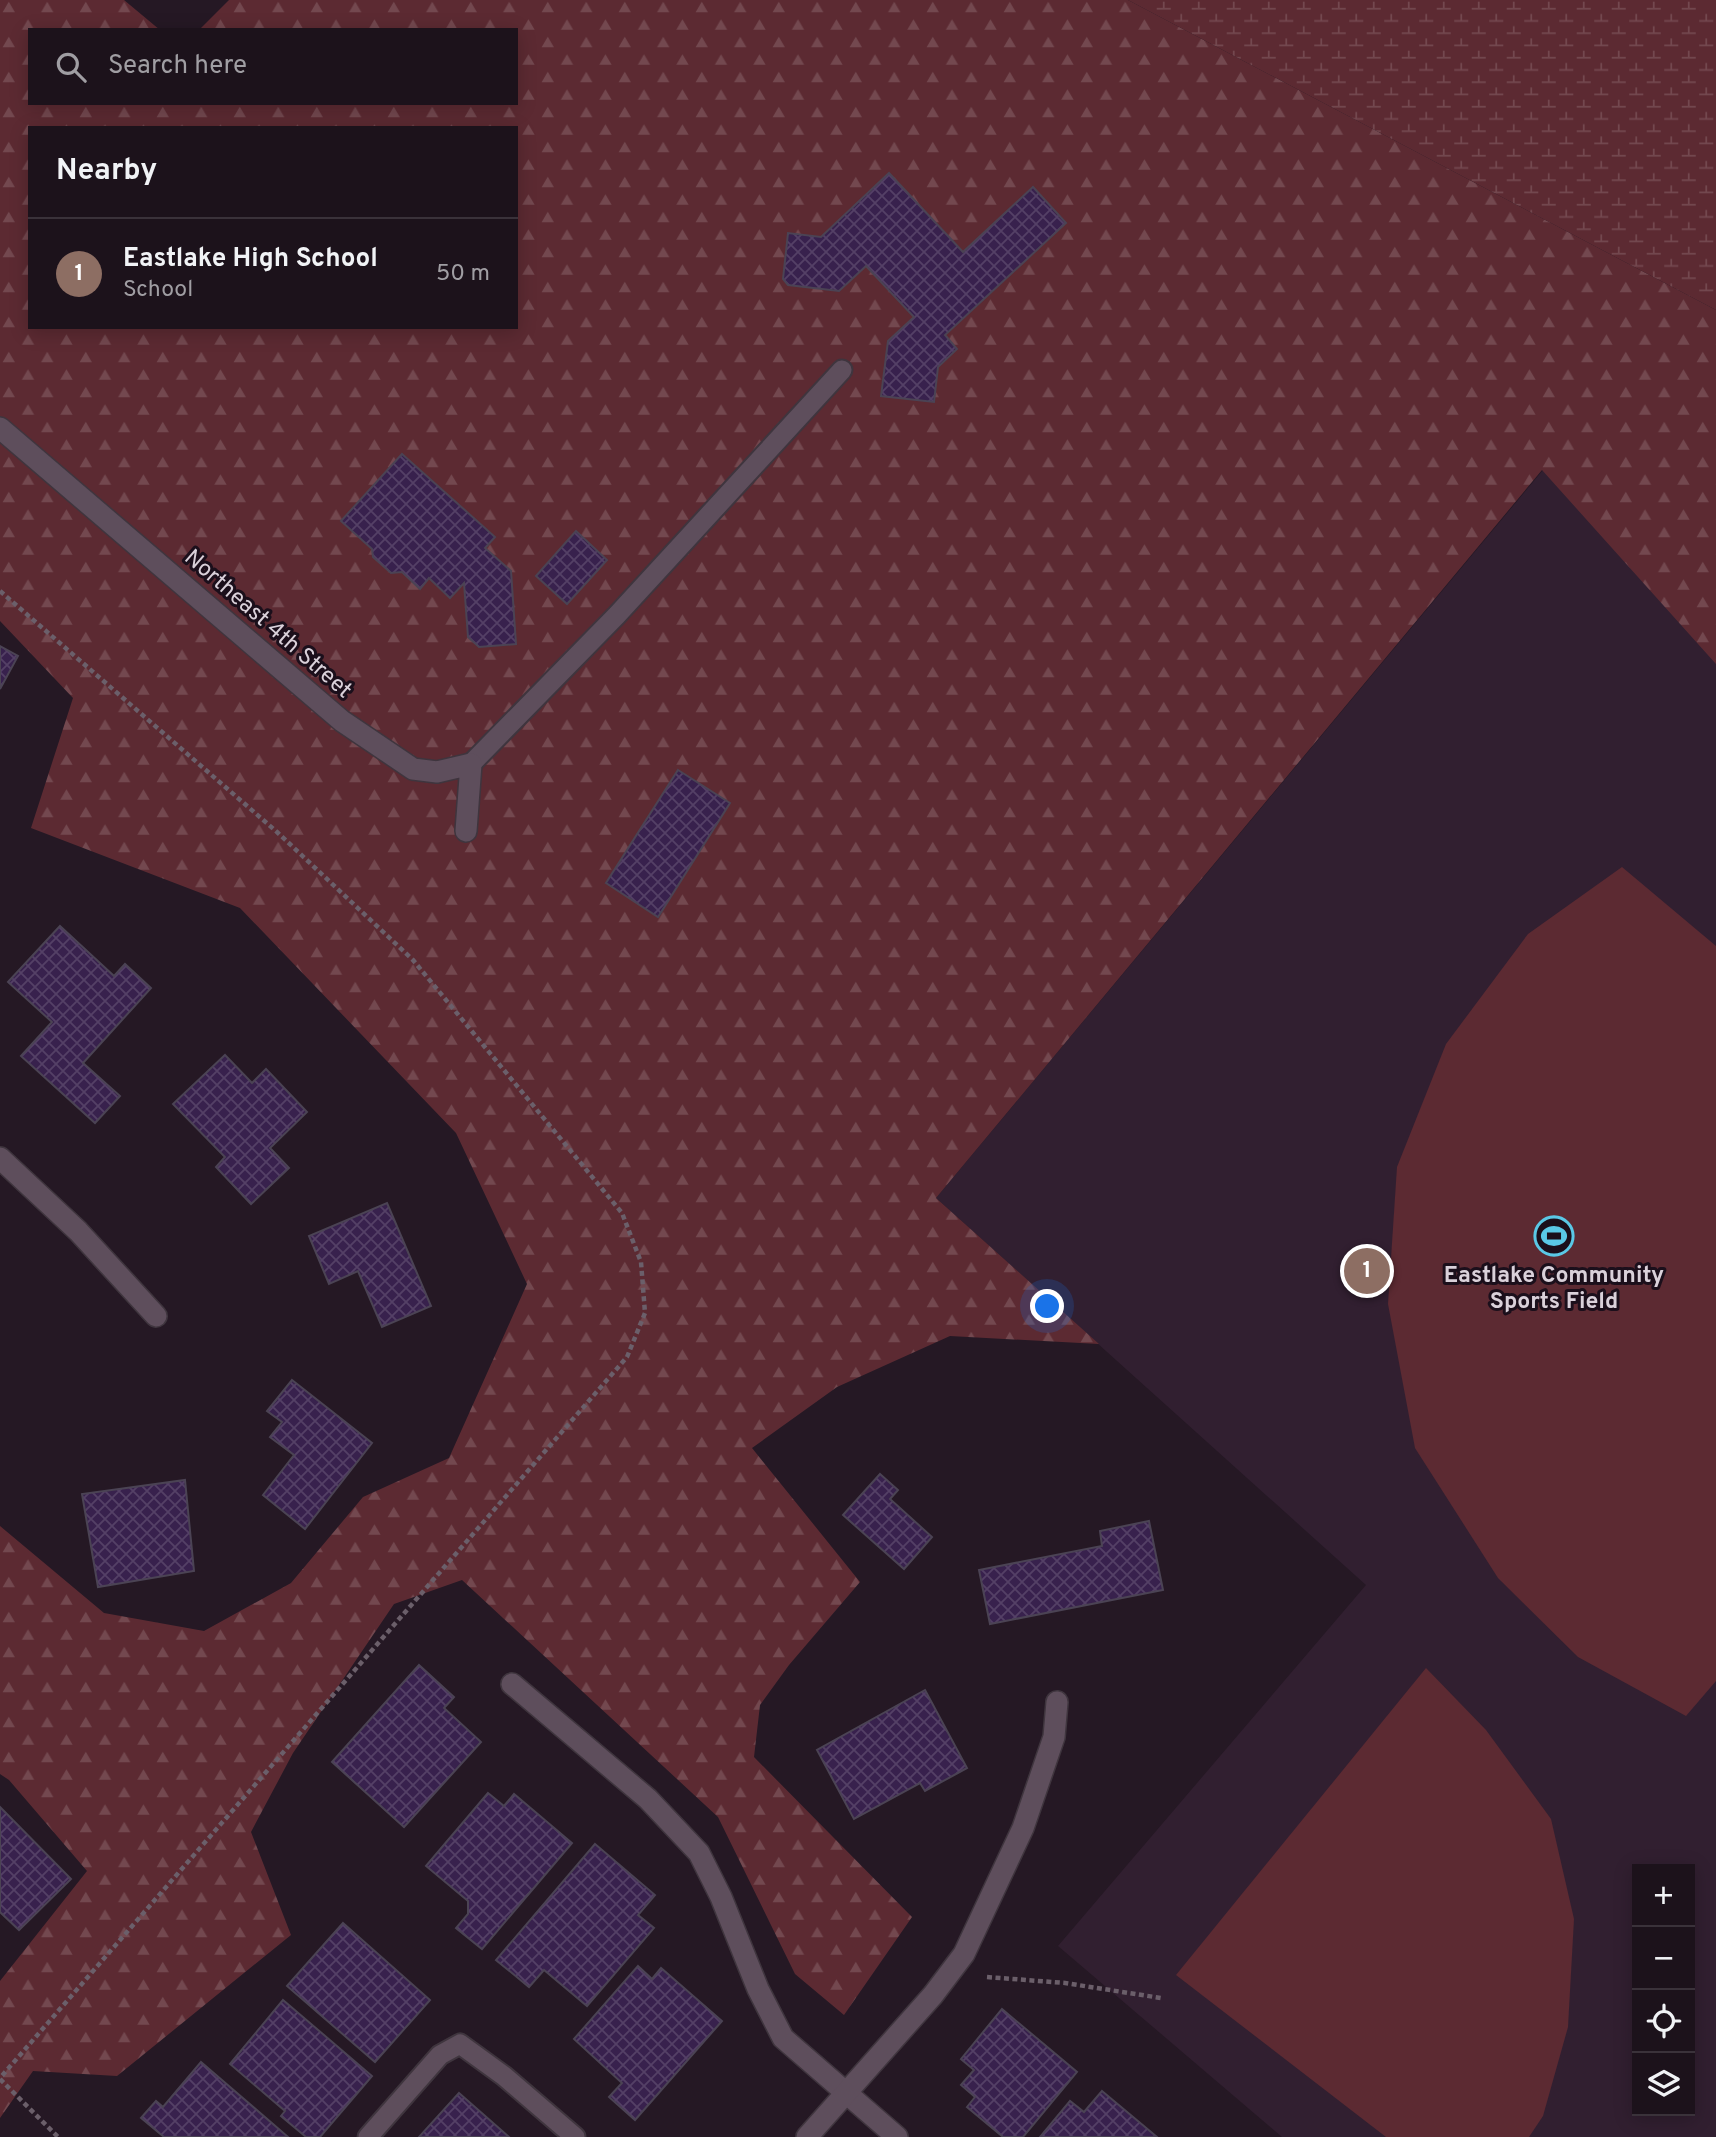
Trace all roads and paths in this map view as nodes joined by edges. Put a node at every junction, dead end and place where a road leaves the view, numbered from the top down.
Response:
1 (842, 370) dead end
2 (0, 428) edge
3 (0, 591) edge
4 (471, 764) junction
5 (466, 831) dead end
6 (0, 1158) edge
7 (156, 1316) dead end
8 (512, 1684) dead end
9 (1057, 1703) dead end
10 (933, 1995) junction
11 (1161, 1998) dead end
12 (0, 2079) edge
13 (845, 2094) junction
14 (58, 2137) edge
15 (368, 2137) edge
16 (575, 2137) edge
17 (807, 2137) edge
18 (897, 2137) edge

1 - 4 lane
2 - 4 street, Northeast 4th Street
3 - 12 path
4 - 5 street
6 - 7 street
8 - 13 street
9 - 10 street
10 - 11 path
10 - 13 street
12 - 14 path
13 - 17 street
13 - 18 street
15 - 16 lane

